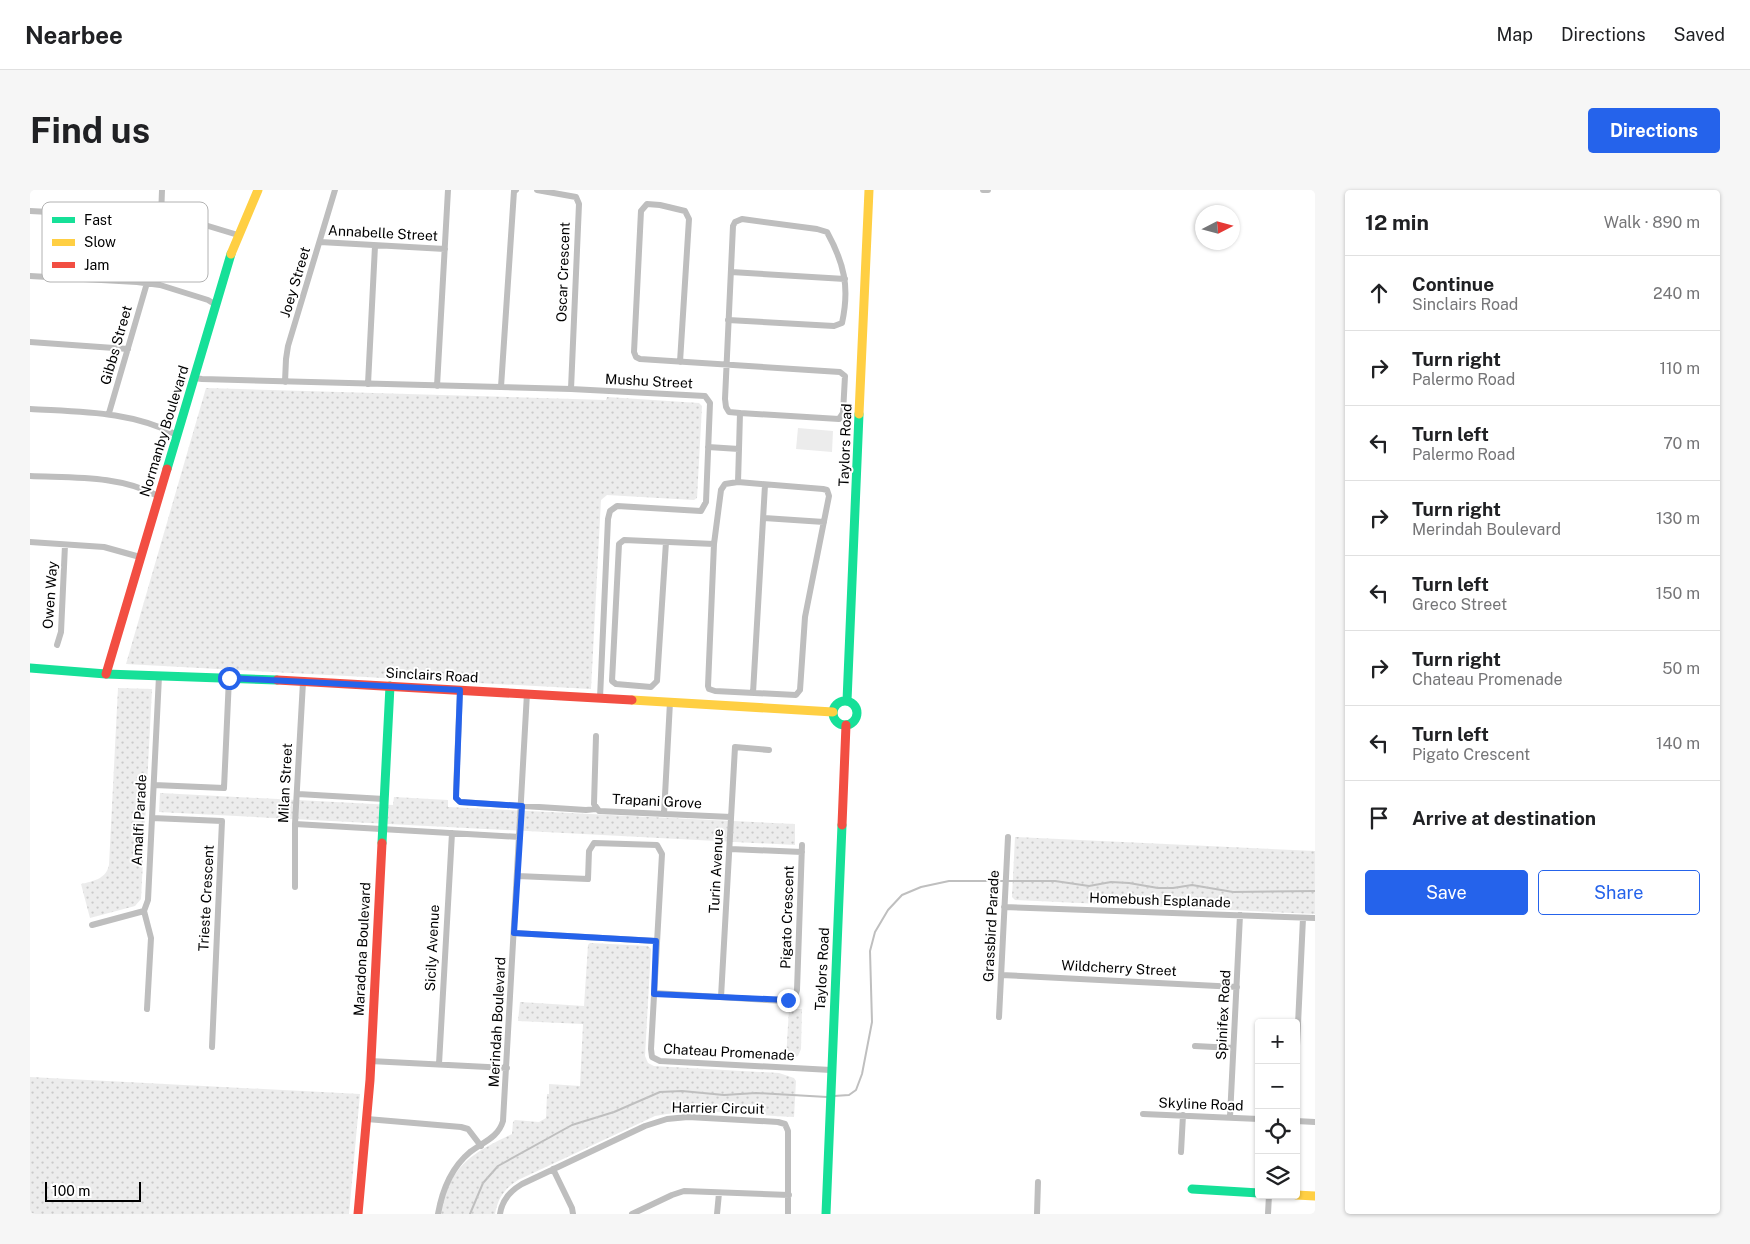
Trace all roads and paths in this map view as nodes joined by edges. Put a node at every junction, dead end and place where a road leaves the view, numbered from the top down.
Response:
1 (335, 190) edge
2 (448, 190) edge
3 (516, 190) edge
4 (537, 190) edge
5 (869, 190) edge
6 (983, 190) edge
7 (988, 190) edge
8 (256, 194) edge
9 (208, 226) edge
10 (238, 235) junction
11 (320, 242) junction
12 (375, 246) junction
13 (445, 249) junction
14 (731, 272) junction
15 (845, 279) junction
16 (130, 282) edge
17 (147, 283) junction
18 (216, 305) junction
19 (728, 320) junction
20 (30, 342) edge
21 (128, 349) junction
22 (680, 362) junction
23 (727, 365) junction
24 (194, 378) junction
25 (285, 382) junction
26 (368, 384) junction
27 (437, 386) junction
28 (501, 387) junction
29 (571, 389) junction
30 (30, 409) edge
31 (110, 413) junction
32 (740, 413) junction
33 (177, 435) junction
34 (708, 447) junction
35 (739, 449) junction
36 (30, 476) edge
37 (738, 482) junction
38 (765, 485) junction
39 (158, 496) junction
40 (764, 518) junction
41 (824, 522) junction
42 (30, 542) edge
43 (666, 542) junction
44 (714, 544) junction
45 (65, 545) junction
46 (140, 557) junction
47 (57, 645) dead end
48 (30, 668) edge
49 (106, 674) junction
50 (159, 676) junction
51 (229, 678) junction
52 (303, 682) junction
53 (390, 686) junction
54 (460, 690) junction
55 (753, 693) junction
56 (527, 694) junction
57 (600, 698) junction
58 (670, 702) junction
59 (847, 702) junction
60 (833, 712) junction
61 (846, 725) junction
62 (596, 736) dead end
63 (768, 750) dead end
64 (154, 785) junction
65 (298, 794) junction
66 (384, 799) junction
67 (522, 806) junction
68 (596, 809) junction
69 (664, 814) junction
70 (731, 817) junction
71 (152, 818) junction
72 (295, 824) junction
73 (382, 829) junction
74 (452, 833) junction
75 (520, 837) junction
76 (1008, 837) dead end
77 (802, 844) dead end
78 (730, 849) junction
79 (802, 852) junction
80 (517, 876) junction
81 (295, 887) dead end
82 (1004, 907) junction
83 (144, 911) junction
84 (1240, 915) junction
85 (1303, 918) junction
86 (1315, 918) edge
87 (92, 924) dead end
88 (514, 933) junction
89 (656, 941) junction
90 (1001, 975) junction
91 (1237, 987) junction
92 (654, 994) junction
93 (721, 997) junction
94 (147, 1009) dead end
95 (999, 1017) dead end
96 (1195, 1046) dead end
97 (212, 1047) dead end
98 (1233, 1048) junction
99 (370, 1061) junction
100 (438, 1064) junction
101 (1296, 1064) edge
102 (507, 1068) junction
103 (831, 1070) junction
104 (1143, 1114) dead end
105 (1183, 1116) junction
106 (1230, 1117) junction
107 (367, 1119) junction
108 (1255, 1119) edge
109 (1300, 1121) edge
110 (1315, 1122) edge
111 (481, 1146) junction
112 (1181, 1152) dead end
113 (553, 1169) junction
114 (1038, 1182) dead end
115 (1192, 1190) dead end
116 (719, 1193) junction
117 (1255, 1193) edge
118 (1300, 1195) edge
119 (789, 1196) junction
120 (1315, 1196) edge
121 (1269, 1199) edge
122 (358, 1214) edge
123 (438, 1214) edge
124 (500, 1214) edge
125 (573, 1214) edge
126 (632, 1214) edge
127 (717, 1214) edge
128 (788, 1214) edge
129 (826, 1214) edge
130 (1037, 1214) edge
131 (1268, 1214) edge

1 - 11 street, Joey Street
2 - 13 street
3 - 28 street
4 - 29 street, Oscar Crescent
5 - 59 street, Taylors Road
6 - 7 street
8 - 10 street, Normanby Boulevard
9 - 10 street
10 - 18 street, Normanby Boulevard
11 - 12 street, Annabelle Street
11 - 25 street, Joey Street
12 - 13 street, Annabelle Street
12 - 26 street
13 - 27 street
14 - 15 street
14 - 15 street
14 - 19 street
15 - 19 street
16 - 17 street
17 - 18 street
17 - 21 street, Gibbs Street
18 - 24 street, Normanby Boulevard
19 - 23 street
20 - 21 street
21 - 31 street, Gibbs Street
22 - 22 street
22 - 23 street
23 - 32 street
23 - 32 street
24 - 25 street, Mushu Street
24 - 33 street, Normanby Boulevard
25 - 26 street, Mushu Street
26 - 27 street, Mushu Street
27 - 28 street, Mushu Street
28 - 29 street, Mushu Street
29 - 34 street, Mushu Street
30 - 31 street
31 - 33 street
32 - 35 street
33 - 39 street, Normanby Boulevard
34 - 35 street
34 - 57 street, Mushu Street
35 - 37 street
36 - 39 street
37 - 38 street
37 - 44 street
38 - 40 street
38 - 41 street
39 - 46 street, Normanby Boulevard
40 - 41 street
40 - 55 street
41 - 55 street
42 - 45 street
43 - 43 street
43 - 44 street
44 - 55 street
45 - 46 street
45 - 47 street, Owen Way
46 - 49 street, Normanby Boulevard
48 - 49 street, Sinclairs Road
49 - 50 street, Sinclairs Road
50 - 51 street, Sinclairs Road
50 - 64 street, Amalfi Parade
51 - 52 street, Sinclairs Road
51 - 64 street
52 - 53 street, Sinclairs Road
52 - 65 street, Milan Street
53 - 54 street, Sinclairs Road
53 - 66 street, Maradona Boulevard
54 - 56 street, Sinclairs Road
54 - 67 street
56 - 57 street, Sinclairs Road
56 - 67 street, Merindah Boulevard
57 - 58 street, Sinclairs Road
58 - 60 street, Sinclairs Road
58 - 69 street
59 - 60 street
59 - 61 street
60 - 61 street
61 - 103 street, Taylors Road
62 - 68 street, Trapani Grove
63 - 70 street, Turin Avenue
64 - 71 street, Amalfi Parade
65 - 66 street
65 - 72 street, Milan Street
66 - 73 street, Maradona Boulevard
67 - 68 street
67 - 75 street, Merindah Boulevard
68 - 69 street, Trapani Grove
69 - 70 street, Trapani Grove
70 - 78 street, Turin Avenue
71 - 83 street, Amalfi Parade
71 - 97 street, Trieste Crescent
72 - 73 street
72 - 81 street, Milan Street
73 - 74 street
73 - 99 street, Maradona Boulevard
74 - 75 street
74 - 100 street, Sicily Avenue
75 - 80 street, Merindah Boulevard
76 - 82 street, Grassbird Parade
77 - 79 street, Pigato Crescent
78 - 79 street
78 - 93 street, Turin Avenue
79 - 93 street, Pigato Crescent
80 - 88 street, Merindah Boulevard
80 - 89 street, Chateau Promenade
82 - 84 street, Homebush Esplanade
82 - 90 street, Grassbird Parade
83 - 87 street
83 - 94 street
84 - 85 street, Homebush Esplanade
84 - 91 street, Spinifex Road
85 - 86 street, Homebush Esplanade
85 - 101 street
88 - 89 street
88 - 102 street, Merindah Boulevard
89 - 92 street, Chateau Promenade
90 - 91 street, Wildcherry Street
90 - 95 street, Grassbird Parade
91 - 98 street, Spinifex Road
92 - 93 street, Pigato Crescent
92 - 103 street, Chateau Promenade
96 - 98 street
98 - 106 street, Spinifex Road
99 - 100 street
99 - 107 street, Maradona Boulevard
100 - 102 street
102 - 111 street, Merindah Boulevard
103 - 129 street, Taylors Road
104 - 105 street, Skyline Road
105 - 106 street, Skyline Road
105 - 112 street
106 - 108 street, Skyline Road
107 - 111 street
107 - 122 street, Maradona Boulevard
109 - 110 street
111 - 123 street, Merindah Boulevard
113 - 119 street, Harrier Circuit
113 - 124 street, Harrier Circuit
113 - 125 street
114 - 130 street
115 - 117 street
116 - 119 street
116 - 126 street
116 - 127 street
118 - 120 street
119 - 128 street, Harrier Circuit
121 - 131 street

